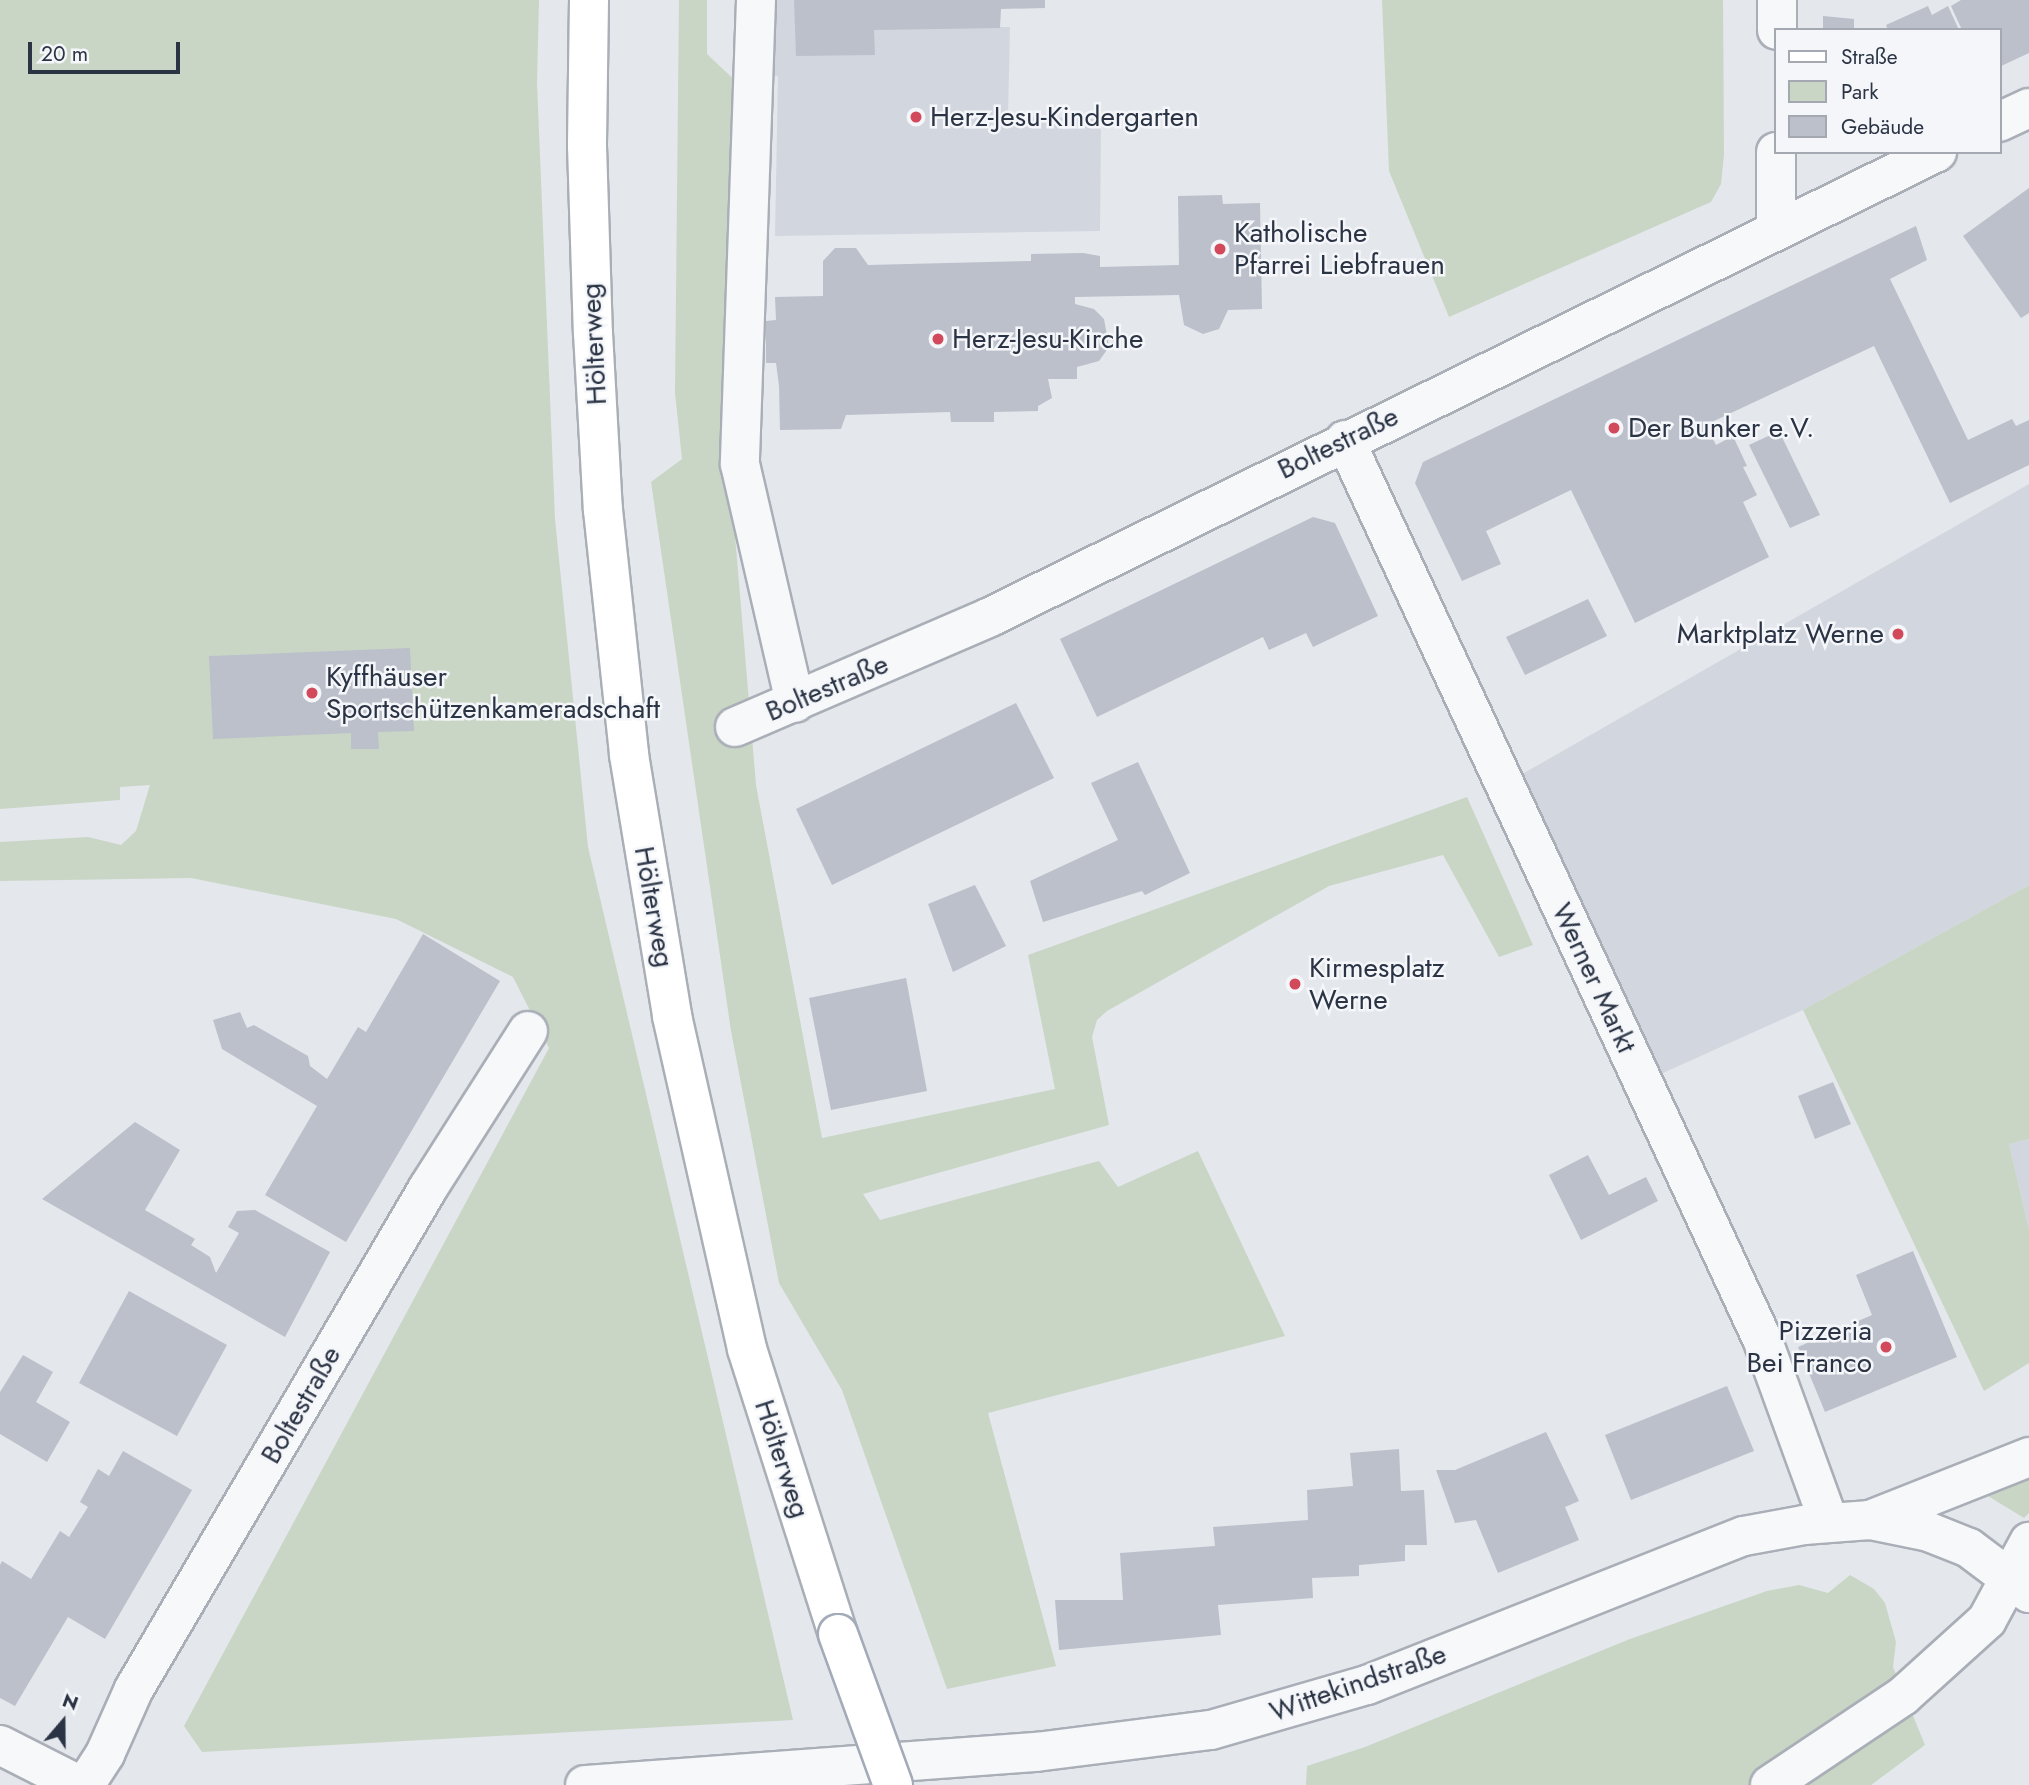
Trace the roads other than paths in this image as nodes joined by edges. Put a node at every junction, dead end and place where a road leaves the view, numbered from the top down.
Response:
1 (589, 0) edge
2 (757, 0) edge
3 (1777, 0) edge
4 (1777, 28) edge
5 (2029, 108) edge
6 (2001, 121) edge
7 (1776, 154) edge
8 (1933, 154) edge
9 (1776, 230) junction
10 (1345, 440) junction
11 (795, 703) junction
12 (735, 727) dead end
13 (528, 1031) dead end
14 (2029, 1457) edge
15 (1870, 1520) junction
16 (1829, 1522) junction
17 (2029, 1542) edge
18 (2022, 1577) edge
19 (0, 1745) edge
20 (670, 1782) edge
21 (79, 1785) edge
22 (85, 1785) edge
23 (585, 1785) edge
24 (893, 1785) edge
25 (1770, 1785) edge

1 - 24 main road, Hölterweg, bridge
2 - 11 street
3 - 4 street
5 - 6 street
7 - 9 street
8 - 9 street, Boltestraße
9 - 10 street, Boltestraße
10 - 11 street, Boltestraße
10 - 16 street, Werner Markt
11 - 12 street, Boltestraße
13 - 22 street, Boltestraße
14 - 15 street
15 - 16 street, Wittekindstraße
15 - 18 street, Wittekindstraße
16 - 20 street, Wittekindstraße
17 - 18 street
18 - 25 street
19 - 21 street
20 - 23 street, Wittekindstraße

